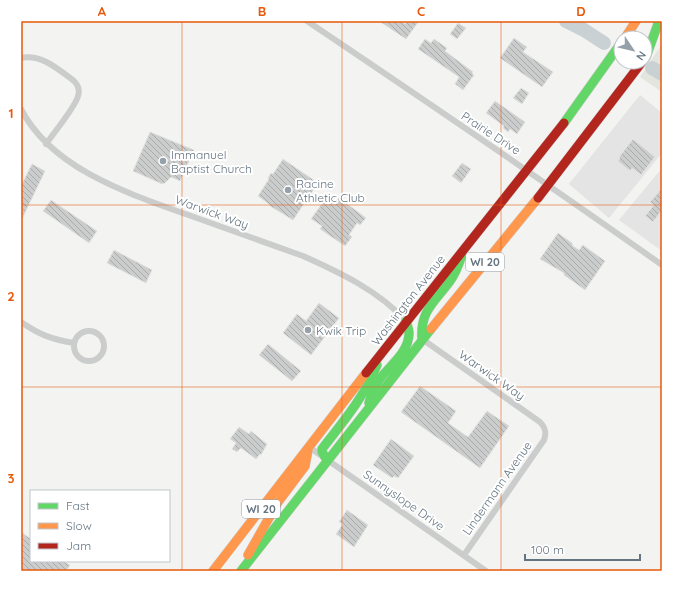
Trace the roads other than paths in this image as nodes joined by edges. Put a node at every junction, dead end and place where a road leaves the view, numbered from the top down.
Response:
1 (307, 21) edge
2 (636, 21) edge
3 (659, 21) edge
4 (630, 30) edge
5 (662, 33) edge
6 (653, 36) edge
7 (653, 46) edge
8 (613, 54) edge
9 (21, 58) edge
10 (636, 70) edge
11 (21, 111) edge
12 (46, 144) junction
13 (526, 169) junction
14 (548, 185) junction
15 (464, 247) junction
16 (662, 265) edge
17 (406, 321) junction
18 (21, 322) edge
19 (422, 339) junction
20 (74, 343) junction
21 (382, 352) junction
22 (369, 407) junction
23 (546, 432) joint
24 (309, 447) junction
25 (327, 460) junction
26 (464, 555) junction
27 (213, 571) edge
28 (240, 571) edge
29 (486, 571) edge

1 - 13 street, Prairie Drive
2 - 4 main road
3 - 6 main road
5 - 7 main road
8 - 13 main road, Washington Avenue / WI 20
9 - 12 street
10 - 14 main road, WI 20
11 - 12 street, Warwick Way
12 - 17 street, Warwick Way
13 - 14 street, Prairie Drive
13 - 15 main road, Washington Avenue / WI 20
14 - 16 street, Prairie Drive
14 - 19 main road, WI 20
15 - 17 main road, Washington Avenue / WI 20
15 - 19 main road
17 - 21 main road, Washington Avenue / WI 20
17 - 22 main road
18 - 20 street
19 - 22 main road, WI 20
19 - 23 street, Warwick Way
20 - 20 street
21 - 24 main road, Washington Avenue / WI 20
21 - 25 main road
22 - 25 main road, WI 20
23 - 26 street, Lindermann Avenue
24 - 25 street, Sunnyslope Drive
24 - 27 main road, Washington Avenue / WI 20
24 - 28 main road
25 - 26 street, Sunnyslope Drive
25 - 28 main road, WI 20
26 - 29 street, Sunnyslope Drive

